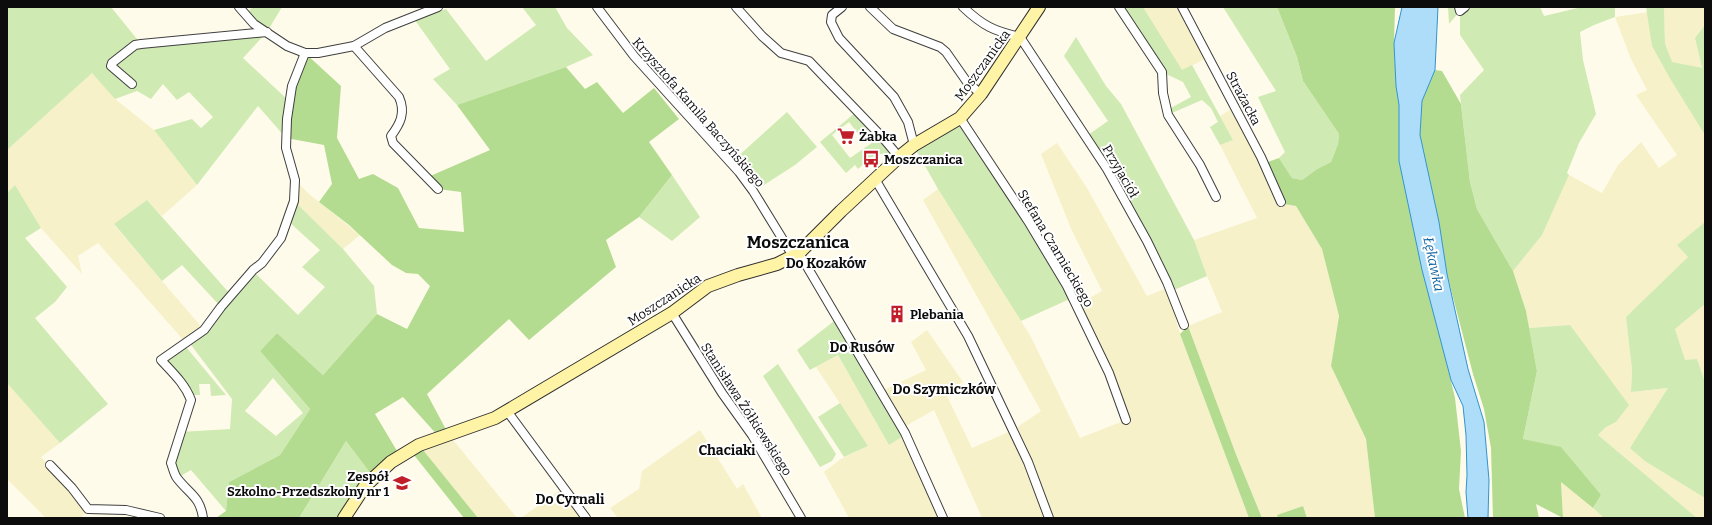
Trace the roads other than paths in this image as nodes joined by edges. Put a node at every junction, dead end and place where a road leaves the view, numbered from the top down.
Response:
1 (239, 7) edge
2 (438, 7) edge
3 (597, 7) edge
4 (736, 7) edge
5 (842, 7) edge
6 (870, 7) edge
7 (963, 7) edge
8 (1120, 7) edge
9 (1182, 7) edge
10 (1036, 8) edge
11 (267, 32) junction
12 (1020, 38) junction
13 (354, 46) junction
14 (305, 53) junction
15 (132, 84) dead end
16 (981, 94) junction
17 (960, 118) junction
18 (914, 146) junction
19 (899, 157) junction
20 (875, 179) junction
21 (438, 189) dead end
22 (1216, 197) dead end
23 (1281, 202) dead end
24 (796, 254) junction
25 (672, 313) junction
26 (1184, 325) dead end
27 (507, 411) junction
28 (1126, 420) dead end
29 (50, 465) dead end
30 (149, 517) edge
31 (160, 518) edge
32 (204, 518) edge
33 (344, 518) edge
34 (586, 518) edge
35 (801, 518) edge
36 (943, 518) edge
37 (1049, 518) edge

1 - 11 street
2 - 13 street
3 - 24 street, Krzysztofa Kamila Baczyńskiego
4 - 19 street
5 - 18 street
6 - 16 street
7 - 12 street
8 - 22 street
9 - 23 street, Strażacka
10 - 12 street, Moszczanicka
11 - 14 street
11 - 15 street
12 - 16 street, Moszczanicka
12 - 26 street, Przyjaciół
13 - 14 street
13 - 21 street
14 - 32 street
16 - 17 street, Moszczanicka
17 - 18 street, Moszczanicka
17 - 28 street, Stefana Czarnieckiego
18 - 19 street, Moszczanicka
19 - 20 street, Moszczanicka
20 - 24 street, Moszczanicka
20 - 37 street
24 - 25 street, Moszczanicka
24 - 36 street, Krzysztofa Kamila Baczyńskiego
25 - 27 street, Moszczanicka
25 - 35 street, Stanisława Żółkiewskiego
27 - 33 street, Moszczanicka
27 - 34 street
29 - 30 street
30 - 31 street

